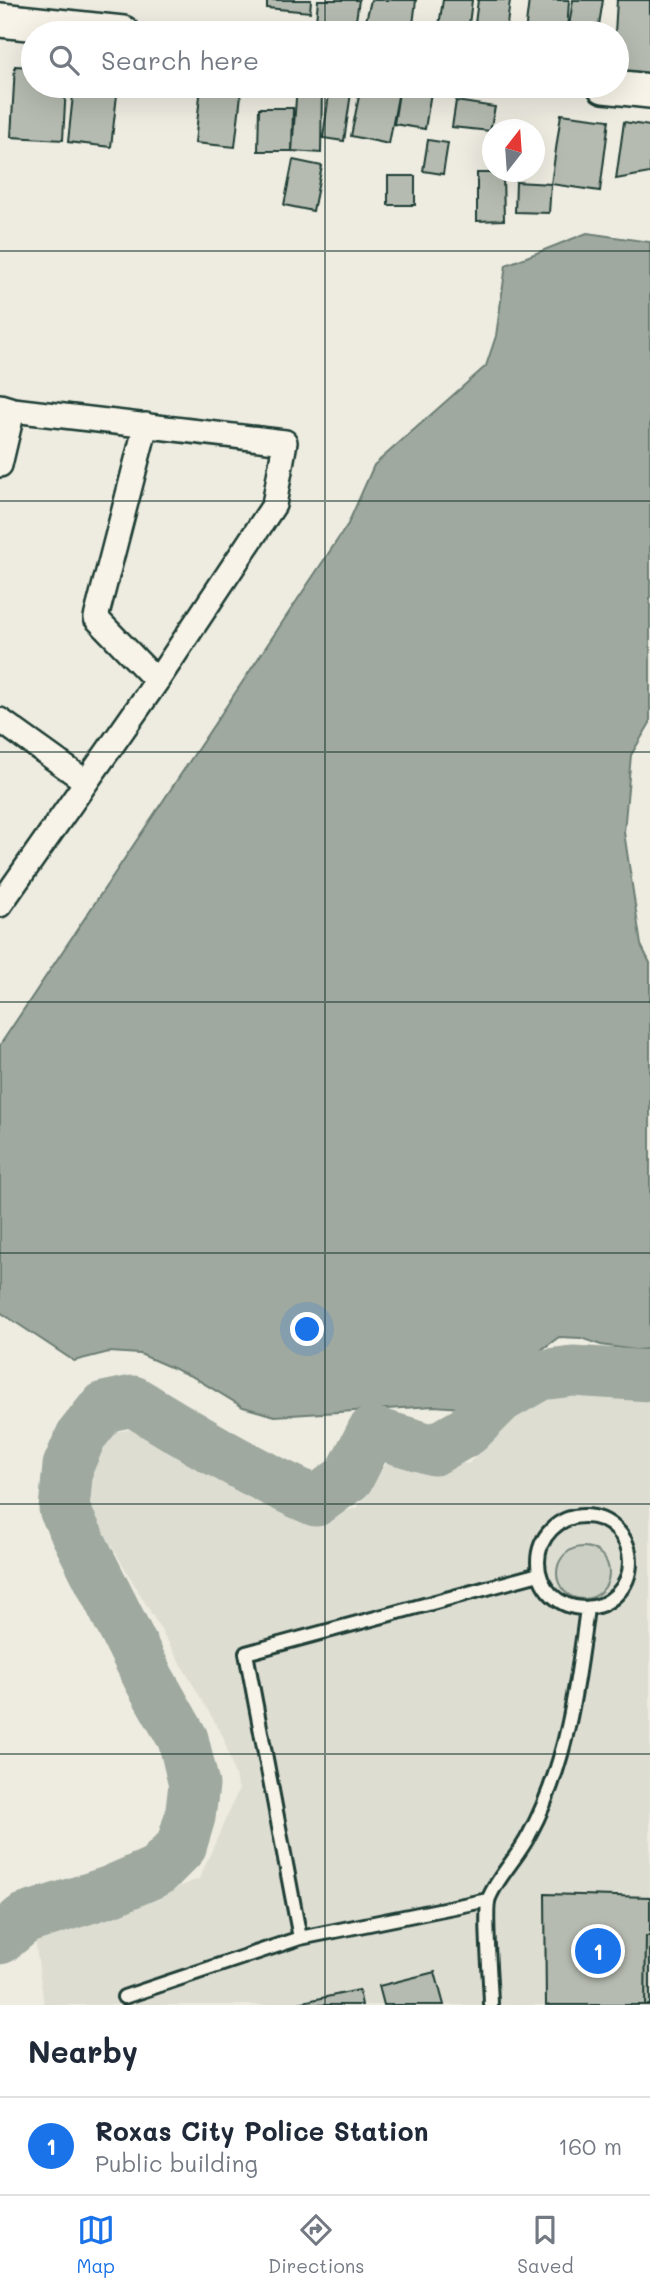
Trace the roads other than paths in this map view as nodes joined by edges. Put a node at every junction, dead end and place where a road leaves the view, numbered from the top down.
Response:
1 (0, 20) edge
2 (21, 22) edge
3 (629, 89) edge
4 (650, 91) edge
5 (7, 408) edge
6 (146, 425) junction
7 (0, 465) edge
8 (157, 681) junction
9 (0, 720) edge
10 (85, 781) junction
11 (0, 905) edge
12 (539, 1574) junction
13 (587, 1608) junction
14 (488, 1900) junction
15 (300, 1938) junction
16 (124, 1997) dead end
17 (491, 2005) edge

1 - 2 main road
3 - 4 main road
5 - 6 street
5 - 7 street
6 - 8 street
6 - 8 street
8 - 10 street
9 - 10 street
10 - 11 street
12 - 13 lane
12 - 13 lane
12 - 15 lane
13 - 14 lane
14 - 15 lane
14 - 17 lane
15 - 16 lane

